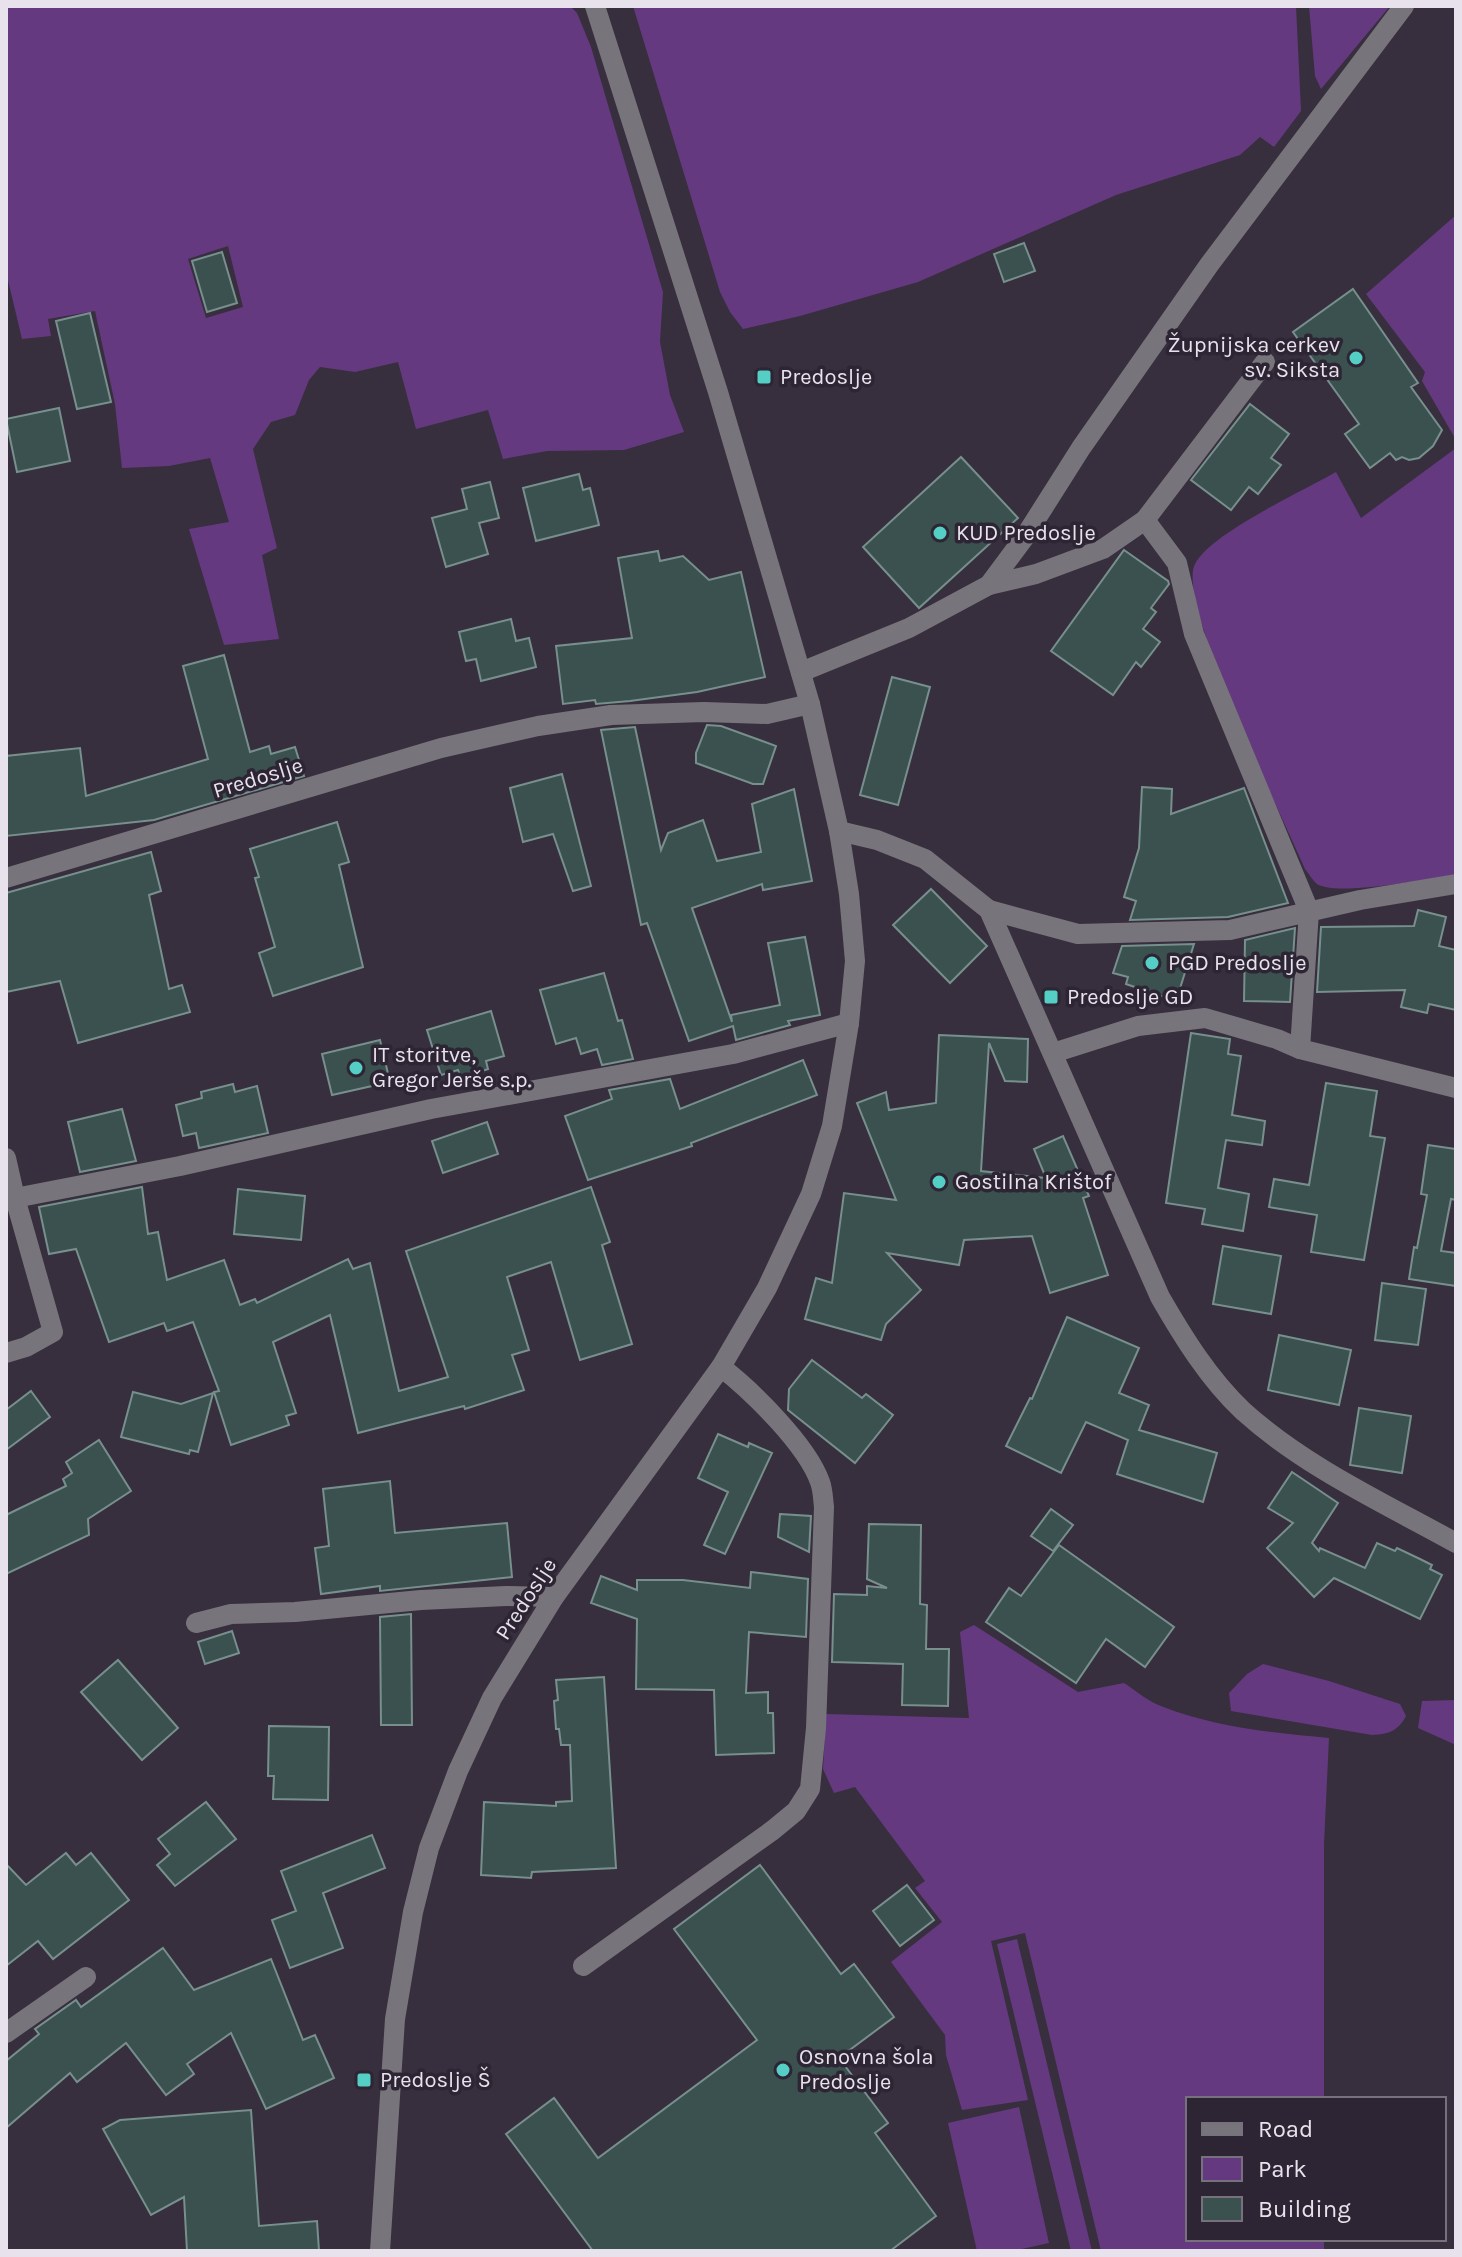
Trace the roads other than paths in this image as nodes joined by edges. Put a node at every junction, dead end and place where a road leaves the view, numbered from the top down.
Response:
1 (595, 6) edge
2 (1404, 6) edge
3 (1265, 362) dead end
4 (1145, 520) junction
5 (989, 585) junction
6 (801, 672) junction
7 (810, 704) junction
8 (839, 831) junction
9 (6, 878) edge
10 (1456, 884) edge
11 (989, 910) junction
12 (1309, 911) junction
13 (849, 1023) junction
14 (1300, 1049) junction
15 (1053, 1053) junction
16 (1456, 1088) edge
17 (6, 1158) edge
18 (15, 1198) junction
19 (6, 1353) edge
20 (721, 1367) junction
21 (1456, 1543) edge
22 (554, 1597) junction
23 (196, 1623) dead end
24 (583, 1966) dead end
25 (86, 1977) dead end
26 (6, 2033) edge
27 (380, 2251) edge

1 - 6 street, Predoslje
2 - 5 street
3 - 4 street
4 - 5 street
4 - 12 street
5 - 6 street
6 - 7 street, Predoslje
7 - 8 street, Predoslje
7 - 9 street, Predoslje
8 - 11 street
8 - 13 street, Predoslje
10 - 12 street
11 - 12 street
11 - 15 street
12 - 14 street
13 - 18 street
13 - 20 street, Predoslje
14 - 15 street
14 - 16 street
15 - 21 street
17 - 18 street
18 - 19 street
20 - 22 street, Predoslje
20 - 24 street
22 - 23 street
22 - 27 street, Predoslje
25 - 26 street

